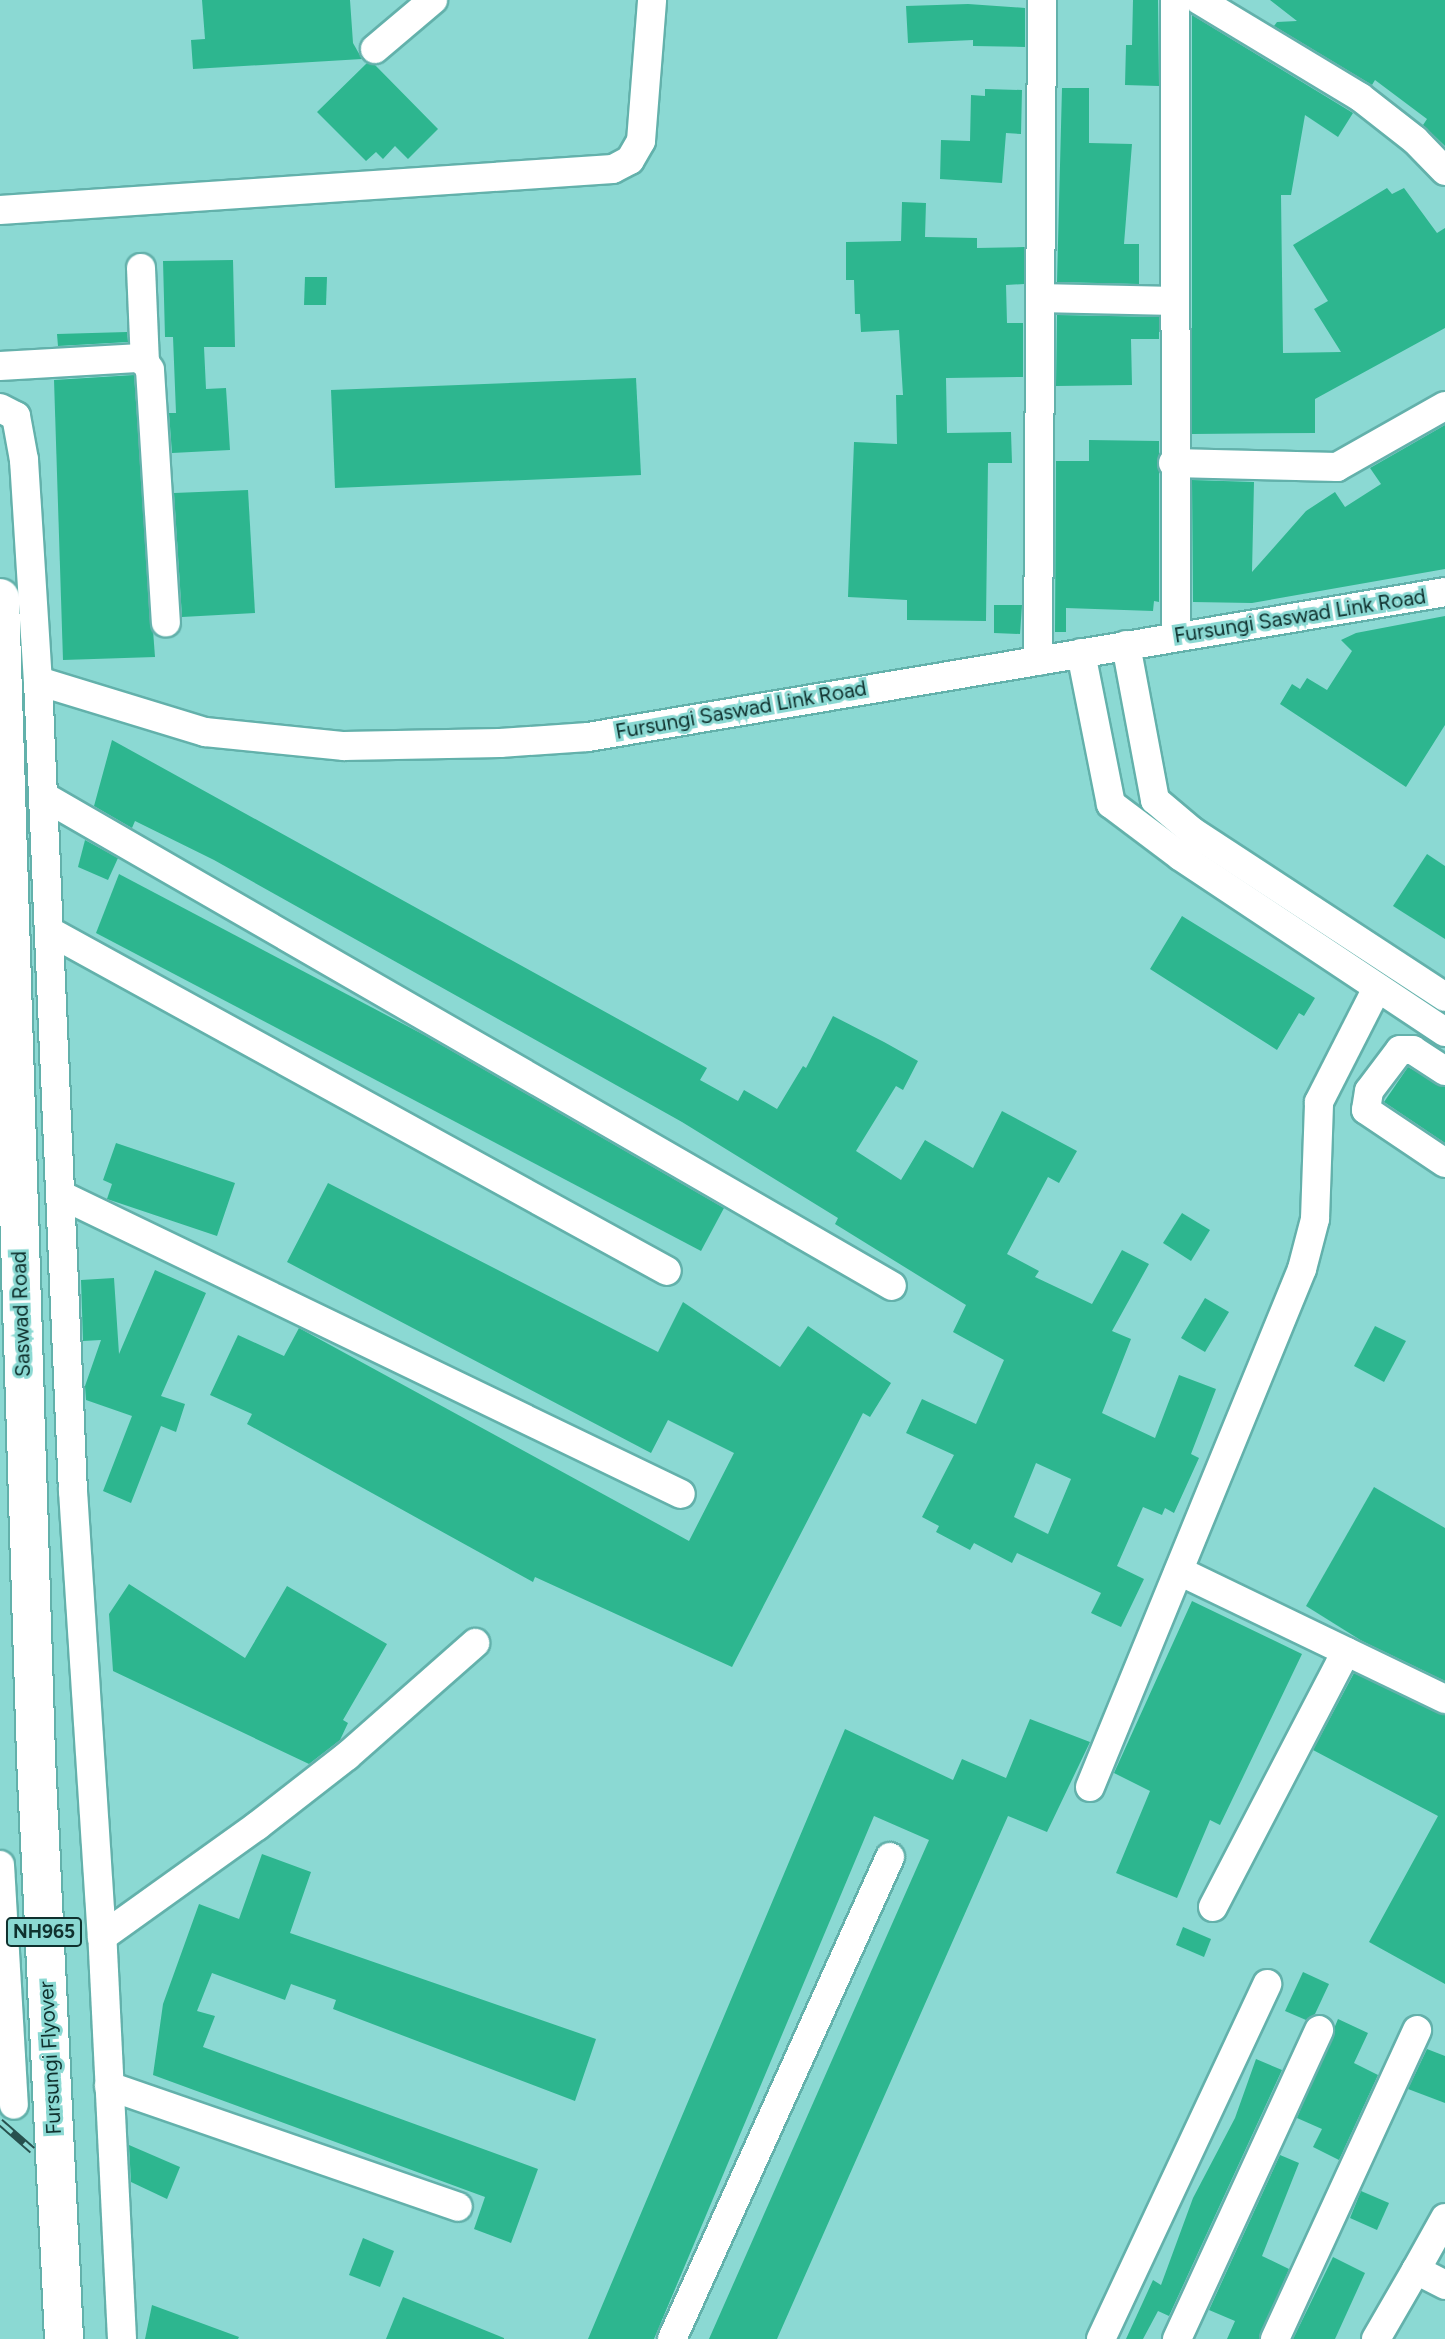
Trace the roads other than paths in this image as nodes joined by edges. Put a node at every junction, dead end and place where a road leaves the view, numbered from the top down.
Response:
1 (433, 0) edge
2 (652, 0) edge
3 (1042, 0) edge
4 (1175, 0) edge
5 (1199, 0) edge
6 (375, 49) dead end
7 (1445, 171) edge
8 (0, 210) edge
9 (141, 268) dead end
10 (1041, 298) junction
11 (1173, 301) junction
12 (145, 362) junction
13 (0, 366) edge
14 (1445, 406) edge
15 (0, 408) edge
16 (1173, 463) junction
17 (1445, 592) edge
18 (0, 598) edge
19 (166, 622) dead end
20 (1176, 636) junction
21 (1126, 645) junction
22 (1081, 653) junction
23 (1038, 660) junction
24 (38, 681) junction
25 (43, 796) junction
26 (49, 931) junction
27 (1377, 988) junction
28 (1445, 997) edge
29 (1445, 1032) edge
30 (1445, 1071) edge
31 (1445, 1163) edge
32 (61, 1195) junction
33 (667, 1271) dead end
34 (892, 1286) dead end
35 (681, 1494) dead end
36 (28, 1526) joint
37 (1179, 1571) junction
38 (475, 1643) dead end
39 (1346, 1651) junction
40 (1445, 1699) edge
41 (1090, 1787) dead end
42 (890, 1857) dead end
43 (0, 1865) edge
44 (1213, 1907) dead end
45 (102, 1937) junction
46 (1267, 1984) dead end
47 (1417, 2030) dead end
48 (1319, 2031) dead end
49 (109, 2086) junction
50 (14, 2105) dead end
51 (458, 2207) dead end
52 (1445, 2218) edge
53 (1416, 2270) junction
54 (1445, 2284) edge
55 (64, 2339) edge
56 (122, 2339) edge
57 (673, 2339) edge
58 (1101, 2339) edge
59 (1177, 2339) edge
60 (1275, 2339) edge
61 (1376, 2339) edge

1 - 6 street
2 - 8 street
3 - 10 street
4 - 11 street
5 - 7 street
9 - 12 street
10 - 11 street
10 - 23 street
11 - 16 street
12 - 13 street
12 - 19 street
14 - 16 street
15 - 24 street
16 - 20 street
17 - 20 street, Fursungi Saswad Link Road
18 - 36 highway, Saswad Road / NH965
20 - 21 street, Fursungi Saswad Link Road
21 - 22 street, Fursungi Saswad Link Road
21 - 28 street
22 - 23 street, Fursungi Saswad Link Road
22 - 27 street
23 - 24 street, Fursungi Saswad Link Road
24 - 25 street
25 - 26 street
25 - 34 street
26 - 32 street
26 - 33 street
27 - 29 street
27 - 37 street
30 - 31 street
32 - 35 street
32 - 45 street
36 - 55 highway, Fursungi Flyover / NH965
37 - 39 street
37 - 41 street
38 - 45 street
39 - 40 street
39 - 44 street
42 - 57 street
43 - 50 street
45 - 49 street
46 - 58 street
47 - 60 street
48 - 59 street
49 - 51 street
49 - 56 street
52 - 53 street
53 - 54 street
53 - 61 street

